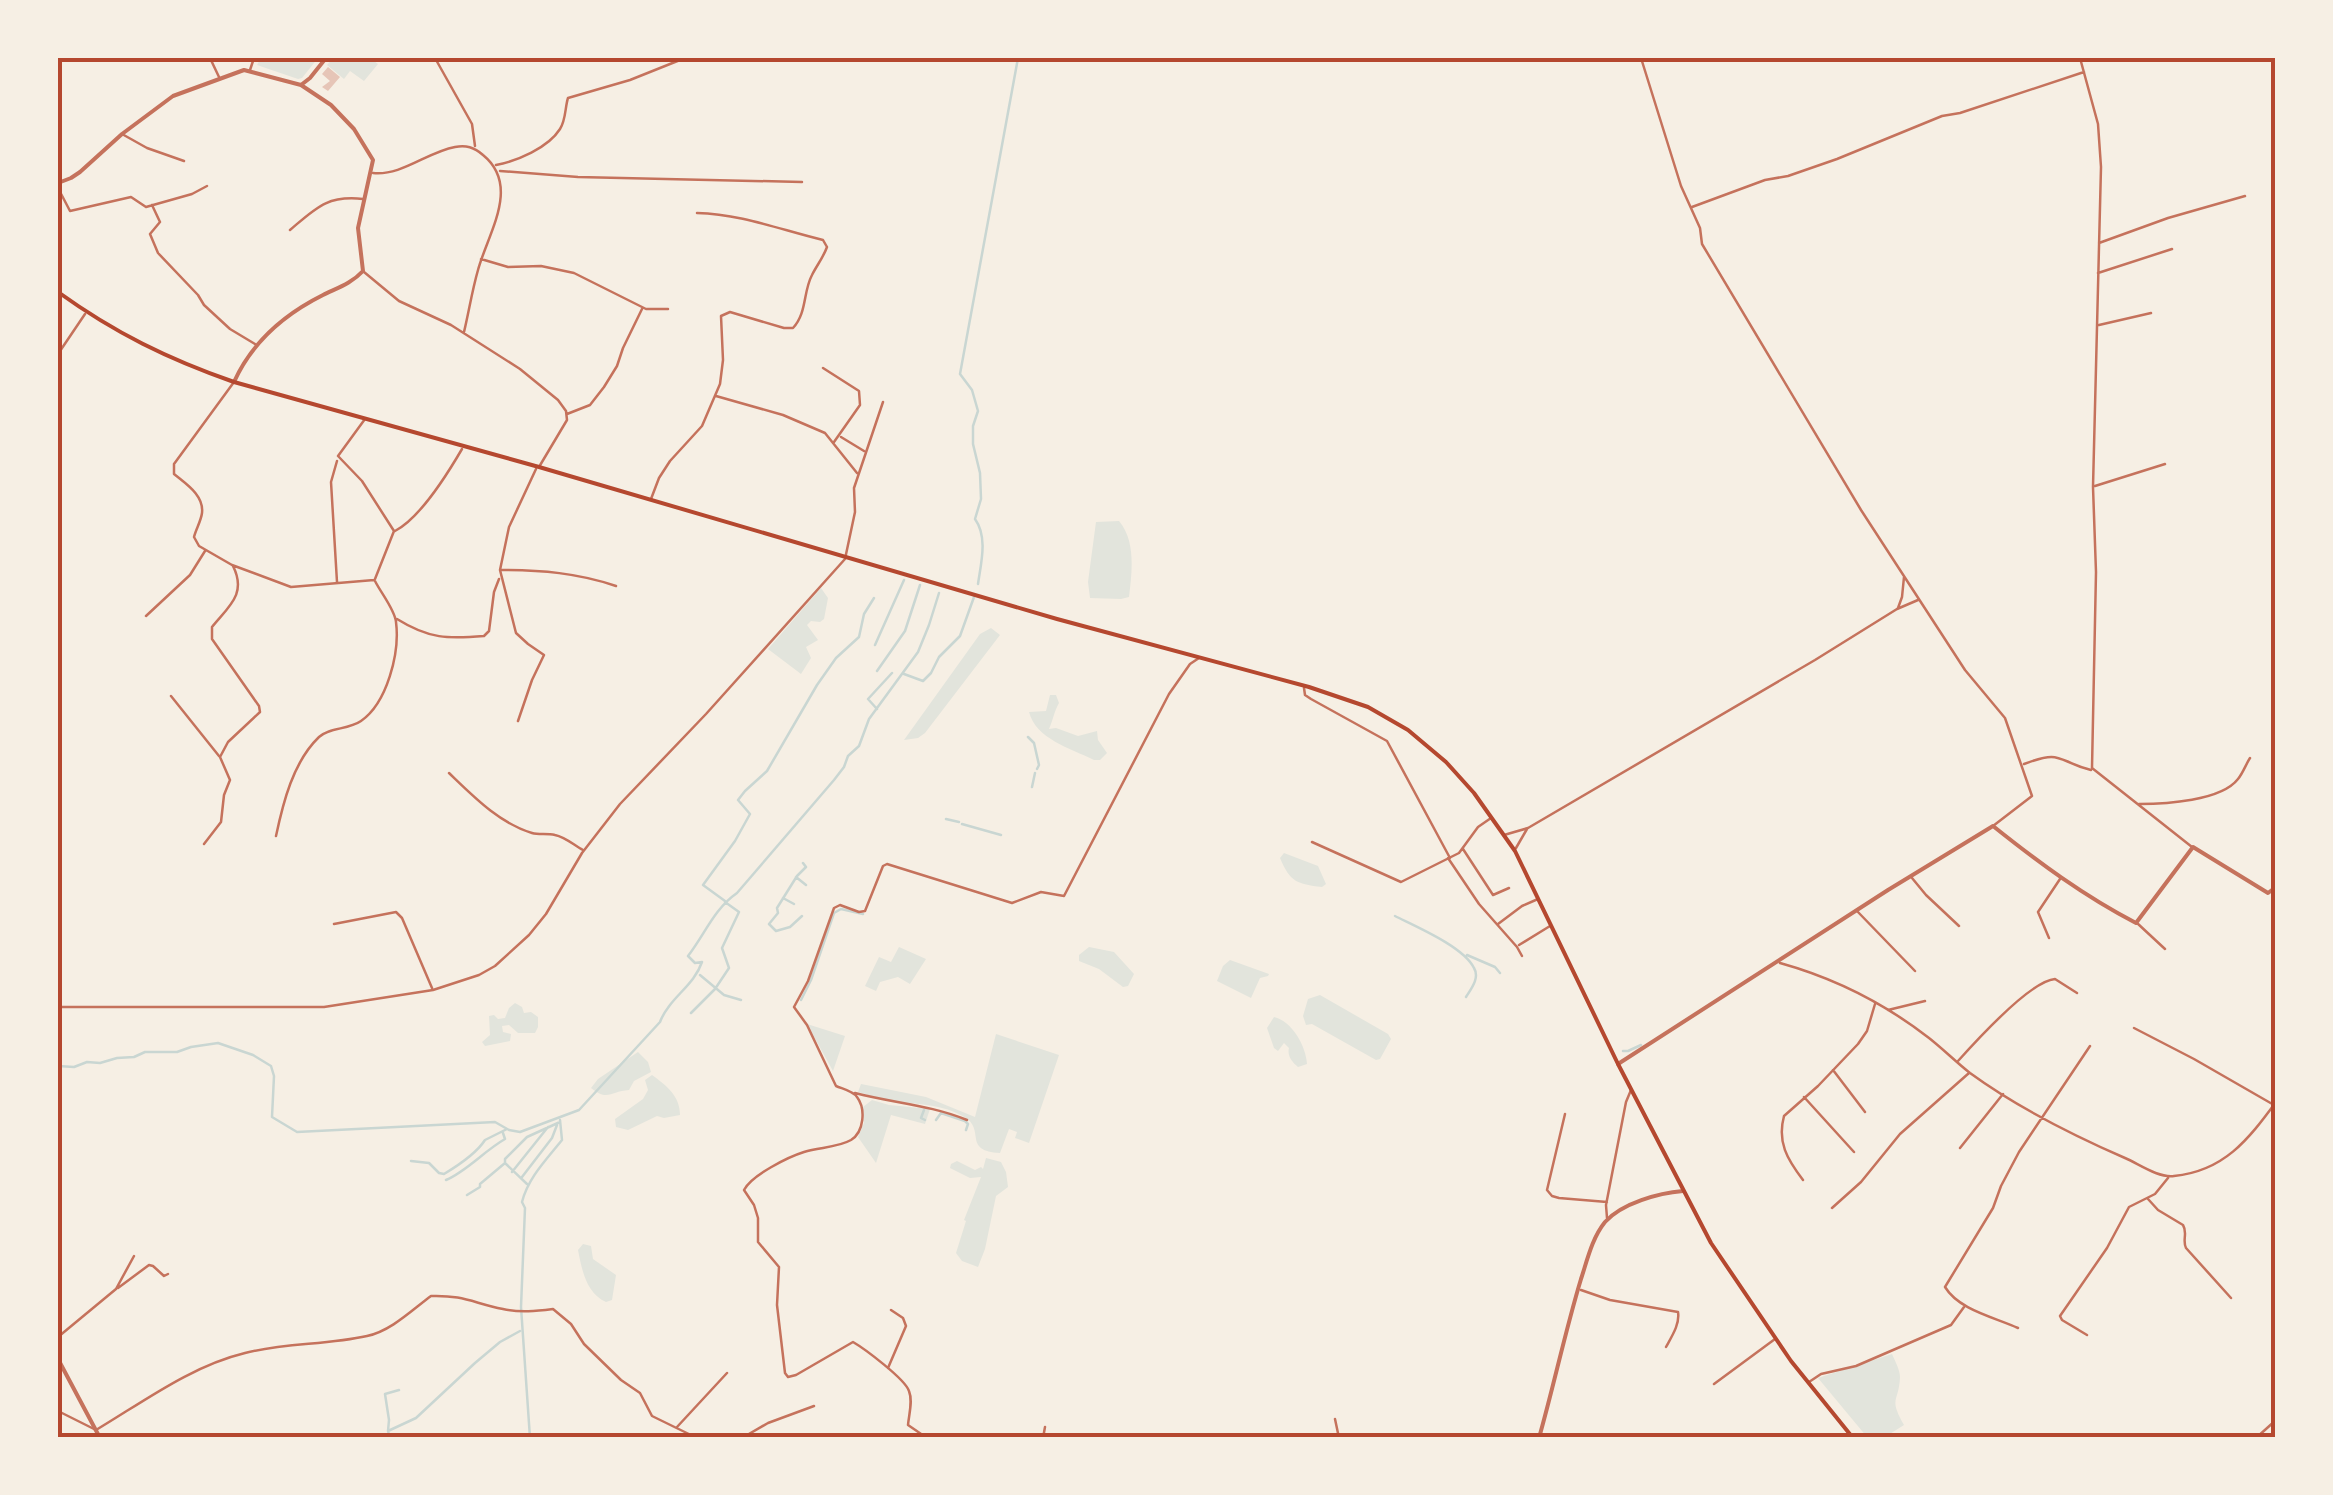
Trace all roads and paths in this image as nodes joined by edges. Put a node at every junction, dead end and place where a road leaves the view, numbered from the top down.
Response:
1 (210, 58) edge
2 (254, 58) edge
3 (326, 58) edge
4 (435, 58) edge
5 (685, 58) edge
6 (1641, 58) edge
7 (2080, 58) edge
8 (250, 70) junction
9 (2084, 72) junction
10 (219, 78) junction
11 (301, 85) junction
12 (122, 134) junction
13 (475, 148) junction
14 (184, 162) dead end
15 (495, 165) junction
16 (498, 171) junction
17 (371, 172) junction
18 (802, 182) dead end
19 (58, 186) edge
20 (207, 186) dead end
21 (2245, 196) dead end
22 (364, 200) junction
23 (152, 205) junction
24 (1690, 208) junction
25 (697, 213) dead end
26 (290, 230) dead end
27 (2098, 243) junction
28 (2172, 249) dead end
29 (481, 259) junction
30 (363, 271) junction
31 (2098, 273) junction
32 (58, 292) edge
33 (643, 307) junction
34 (668, 309) dead end
35 (86, 313) junction
36 (2151, 313) dead end
37 (2097, 325) junction
38 (464, 333) junction
39 (256, 344) junction
40 (58, 354) edge
41 (823, 368) dead end
42 (234, 382) junction
43 (715, 396) junction
44 (883, 402) dead end
45 (567, 414) junction
46 (366, 419) junction
47 (838, 436) junction
48 (833, 443) junction
49 (463, 447) junction
50 (866, 452) junction
51 (338, 458) junction
52 (2165, 464) dead end
53 (538, 467) junction
54 (858, 474) junction
55 (2094, 487) junction
56 (650, 500) junction
57 (394, 531) junction
58 (206, 550) junction
59 (845, 559) junction
60 (232, 565) junction
61 (500, 570) junction
62 (1904, 575) junction
63 (500, 578) junction
64 (374, 580) junction
65 (336, 583) junction
66 (616, 586) dead end
67 (1919, 600) junction
68 (1897, 609) junction
69 (146, 616) dead end
70 (396, 619) junction
71 (1198, 658) junction
72 (1304, 686) junction
73 (171, 696) dead end
74 (518, 721) dead end
75 (220, 757) junction
76 (2250, 758) dead end
77 (2021, 766) junction
78 (2093, 770) junction
79 (449, 773) dead end
80 (2138, 804) junction
81 (1492, 817) junction
82 (1993, 826) junction
83 (1528, 828) junction
84 (1504, 834) junction
85 (276, 836) dead end
86 (1312, 842) dead end
87 (204, 844) dead end
88 (1462, 848) junction
89 (2193, 848) junction
90 (584, 850) junction
91 (1515, 850) junction
92 (1449, 858) junction
93 (1911, 876) junction
94 (2061, 878) junction
95 (2276, 887) edge
96 (1509, 888) dead end
97 (2268, 893) junction
98 (1539, 898) junction
99 (2276, 898) edge
100 (1857, 910) junction
101 (2136, 922) junction
102 (334, 924) dead end
103 (1498, 925) junction
104 (1552, 925) junction
105 (1959, 926) dead end
106 (2050, 938) dead end
107 (1517, 946) junction
108 (2165, 950) dead end
109 (1522, 956) dead end
110 (1778, 962) junction
111 (1915, 971) dead end
112 (433, 990) junction
113 (2077, 993) dead end
114 (1925, 1001) dead end
115 (1875, 1002) junction
116 (58, 1006) edge
117 (1887, 1010) junction
118 (2134, 1028) dead end
119 (2090, 1046) dead end
120 (1957, 1062) junction
121 (1618, 1064) junction
122 (1833, 1070) junction
123 (1970, 1072) junction
124 (1631, 1090) junction
125 (854, 1092) junction
126 (2003, 1094) junction
127 (874, 1098) junction
128 (1804, 1098) junction
129 (2275, 1104) edge
130 (861, 1107) junction
131 (1864, 1112) dead end
132 (1564, 1114) dead end
133 (2042, 1119) junction
134 (967, 1120) dead end
135 (1960, 1148) dead end
136 (1854, 1152) dead end
137 (2168, 1177) junction
138 (1803, 1180) dead end
139 (1683, 1191) junction
140 (2148, 1198) junction
141 (1607, 1202) junction
142 (1832, 1208) dead end
143 (1607, 1220) junction
144 (134, 1256) dead end
145 (168, 1274) dead end
146 (116, 1288) junction
147 (1578, 1288) junction
148 (2231, 1298) dead end
149 (1965, 1306) junction
150 (891, 1310) dead end
151 (2018, 1328) dead end
152 (2087, 1336) dead end
153 (58, 1337) edge
154 (1776, 1338) junction
155 (1666, 1347) dead end
156 (58, 1359) edge
157 (888, 1370) junction
158 (727, 1374) dead end
159 (1809, 1382) junction
160 (1714, 1384) dead end
161 (814, 1406) dead end
162 (58, 1411) edge
163 (1336, 1418) dead end
164 (2276, 1420) edge
165 (1045, 1427) dead end
166 (676, 1428) junction
167 (96, 1430) junction
168 (1540, 1435) edge
169 (100, 1438) edge
170 (696, 1438) edge
171 (742, 1438) edge
172 (927, 1438) edge
173 (1043, 1438) edge
174 (1339, 1438) edge
175 (1550, 1438) edge
176 (1852, 1438) edge
177 (2256, 1438) edge

1 - 10 street
2 - 8 street
3 - 11 street
4 - 13 street
5 - 15 street
6 - 24 street
7 - 9 street
8 - 10 street
8 - 11 street
9 - 24 street
9 - 27 street
10 - 12 street
11 - 17 street
12 - 14 street
12 - 19 street
13 - 15 street
13 - 17 street
15 - 16 street
16 - 18 street
16 - 29 street
17 - 22 street
19 - 23 street
20 - 23 street
21 - 27 street
22 - 26 street
22 - 30 street
23 - 39 street
24 - 62 street
25 - 43 street
27 - 31 street
28 - 31 street
29 - 33 street
29 - 38 street
30 - 38 street
30 - 39 street
31 - 37 street
32 - 35 main road
33 - 34 street
33 - 45 street
35 - 40 street
35 - 42 main road
36 - 37 street
37 - 55 street
38 - 45 street
39 - 42 street
41 - 47 street
42 - 46 main road
42 - 58 street
43 - 48 street
43 - 56 street
44 - 50 street
45 - 53 street
46 - 49 main road
46 - 51 street
47 - 48 street
47 - 50 street
48 - 54 street
49 - 53 main road
49 - 57 street
50 - 54 street
51 - 57 street
51 - 65 street
52 - 55 street
53 - 56 main road
53 - 61 street
54 - 59 street
55 - 78 street
56 - 59 main road
57 - 64 street
58 - 60 street
58 - 69 street
59 - 71 main road
59 - 90 street
60 - 65 street
60 - 75 street
61 - 63 street
61 - 66 street
62 - 67 street
62 - 68 street
63 - 70 street
63 - 74 street
64 - 65 street
64 - 70 street
67 - 68 street
67 - 77 street
68 - 83 street
70 - 85 street
71 - 72 main road
71 - 125 street
72 - 81 main road
72 - 92 street
73 - 75 street
75 - 87 street
76 - 80 street
77 - 78 street
77 - 82 street
78 - 80 street
79 - 90 street
80 - 89 street
81 - 84 main road
81 - 88 street
82 - 93 street
82 - 94 street
83 - 84 street
83 - 91 street
84 - 91 main road
86 - 92 street
88 - 92 street
88 - 96 street
89 - 97 street
89 - 101 street
90 - 112 street
91 - 98 main road
92 - 103 street
93 - 100 street
93 - 105 street
94 - 101 street
94 - 106 street
95 - 97 street
97 - 99 street
98 - 103 street
98 - 104 main road
100 - 110 street
100 - 111 street
101 - 108 street
102 - 112 street
103 - 107 street
104 - 107 street
104 - 121 main road
107 - 109 street
110 - 115 street
110 - 121 street
112 - 116 street
113 - 120 street
114 - 117 street
115 - 117 street
115 - 122 street
117 - 120 street
118 - 129 street
119 - 133 street
120 - 123 street
121 - 124 main road
122 - 128 street
122 - 131 street
123 - 126 street
123 - 142 street
124 - 139 main road
124 - 141 street
125 - 127 street
125 - 130 street
126 - 133 street
126 - 135 street
127 - 130 street
127 - 134 street
128 - 136 street
128 - 138 street
129 - 137 street
130 - 157 street
132 - 141 street
133 - 137 street
133 - 149 street
137 - 140 street
139 - 143 street
139 - 154 main road
140 - 148 street
140 - 152 street
141 - 143 street
143 - 147 street
144 - 146 street
145 - 146 street
146 - 153 street
147 - 155 street
147 - 168 street
149 - 151 street
149 - 159 street
150 - 157 street
154 - 159 main road
154 - 160 street
156 - 167 street
157 - 172 street
158 - 166 street
159 - 176 main road
161 - 171 street
162 - 167 street
163 - 174 street
164 - 177 street
165 - 173 street
166 - 167 street
166 - 170 street
167 - 169 street
168 - 175 street

